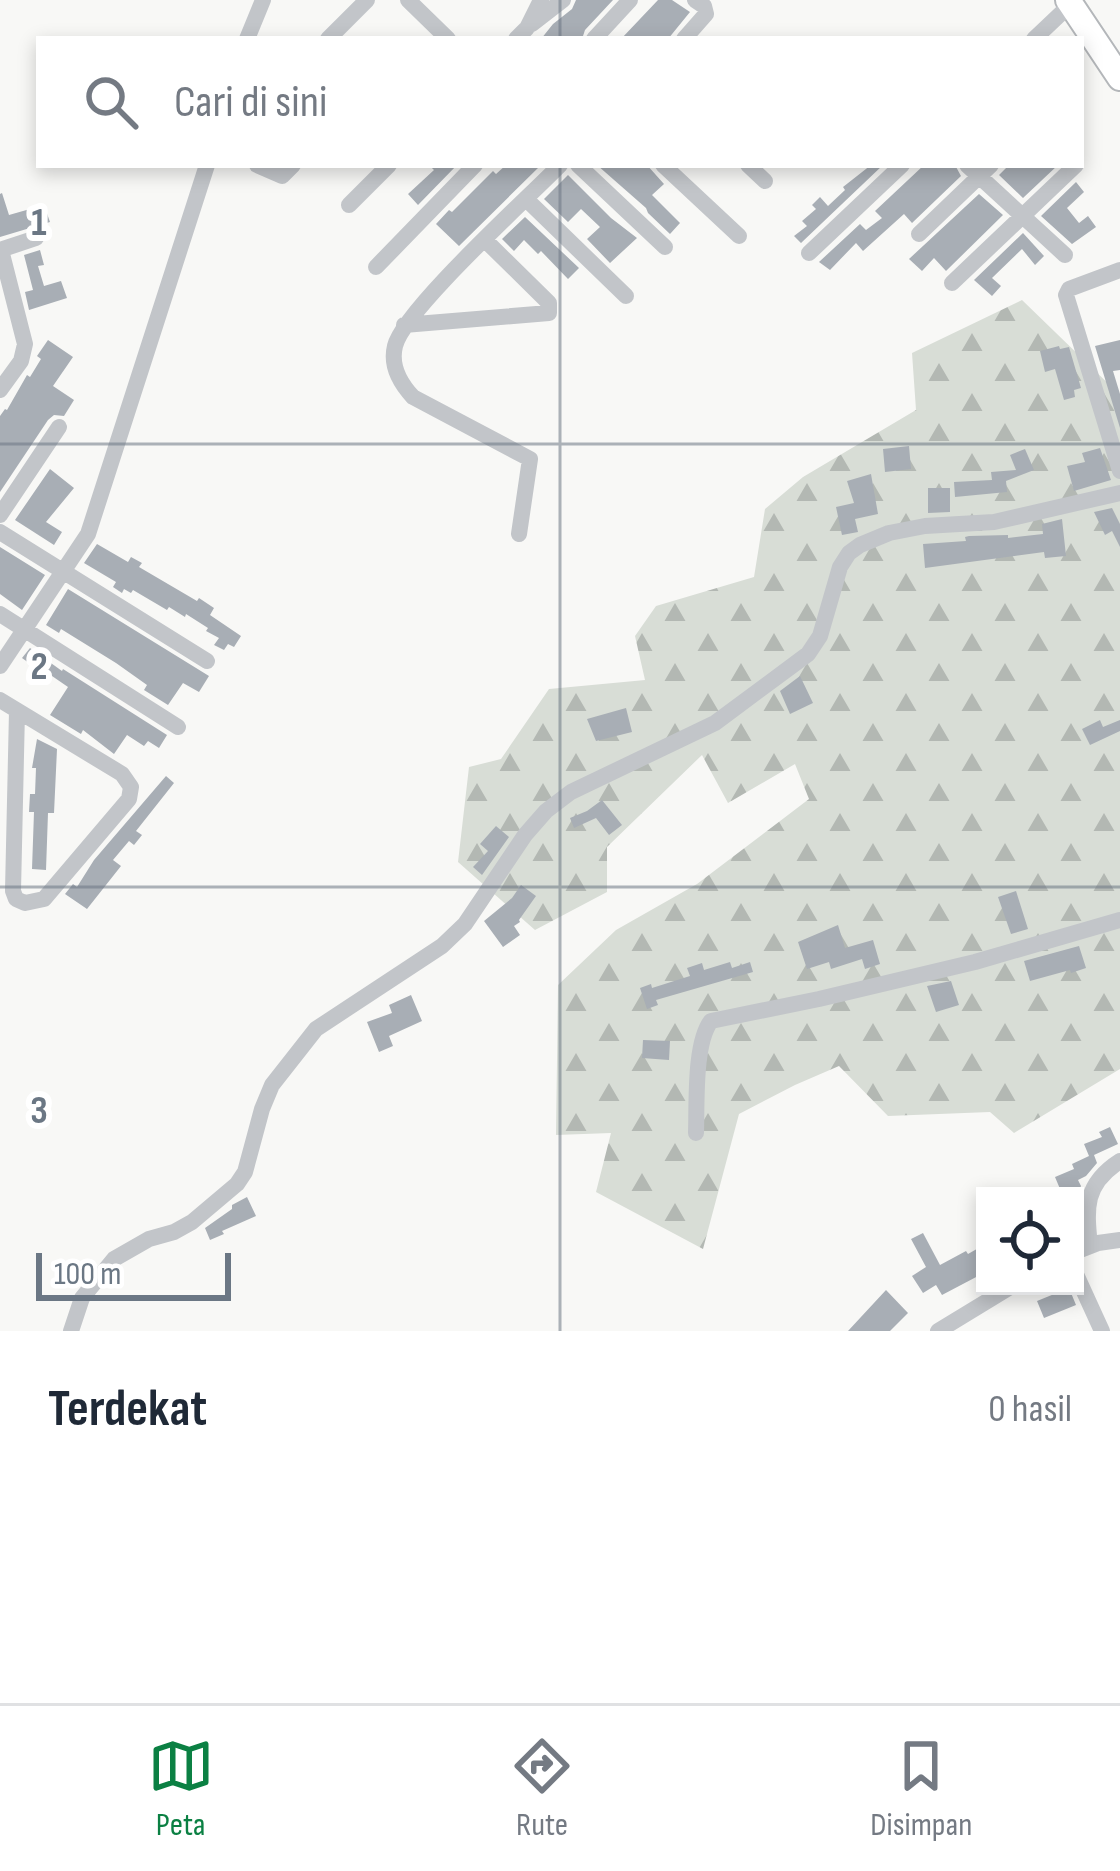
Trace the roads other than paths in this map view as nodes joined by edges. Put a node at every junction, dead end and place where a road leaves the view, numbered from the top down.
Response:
1 (263, 0) edge
2 (367, 0) edge
3 (408, 0) edge
4 (541, 0) edge
5 (562, 0) edge
6 (631, 0) edge
7 (695, 0) edge
8 (1070, 2) edge
9 (435, 34) edge
10 (521, 34) edge
11 (248, 36) edge
12 (331, 36) edge
13 (597, 36) edge
14 (687, 36) edge
15 (1037, 36) edge
16 (1120, 78) edge
17 (206, 168) edge
18 (386, 168) edge
19 (472, 168) edge
20 (557, 168) edge
21 (581, 168) edge
22 (666, 168) edge
23 (751, 168) edge
24 (899, 168) edge
25 (1073, 168) edge
26 (979, 169) edge
27 (765, 181) dead end
28 (526, 199) junction
29 (350, 205) dead end
30 (1023, 216) junction
31 (919, 234) dead end
32 (739, 236) dead end
33 (36, 238) dead end
34 (484, 240) junction
35 (665, 247) dead end
36 (0, 250) edge
37 (809, 253) dead end
38 (1065, 255) dead end
39 (376, 267) dead end
40 (1120, 270) edge
41 (952, 283) dead end
42 (626, 296) dead end
43 (404, 326) junction
44 (0, 391) edge
45 (59, 427) dead end
46 (1120, 471) edge
47 (1120, 493) edge
48 (0, 515) edge
49 (0, 532) edge
50 (519, 534) dead end
51 (65, 571) junction
52 (0, 614) edge
53 (25, 630) junction
54 (207, 661) dead end
55 (0, 666) edge
56 (0, 700) edge
57 (17, 711) junction
58 (178, 727) dead end
59 (1120, 920) edge
60 (696, 1133) dead end
61 (1120, 1161) edge
62 (1084, 1238) edge
63 (1120, 1240) edge
64 (1084, 1249) edge
65 (997, 1295) edge
66 (1084, 1295) edge
67 (1097, 1329) edge
68 (71, 1331) edge
69 (938, 1331) edge

1 - 11 street
2 - 12 street
3 - 9 street
4 - 10 street
5 - 10 street
6 - 13 street
7 - 14 street
8 - 15 street
8 - 16 highway
17 - 51 street
18 - 29 street
19 - 39 street
20 - 28 street
21 - 35 street
22 - 32 street
23 - 27 street
24 - 37 street
25 - 30 street
26 - 30 street
26 - 31 street
28 - 34 street
28 - 42 street
30 - 38 street
30 - 41 street
33 - 36 street
34 - 43 street
34 - 43 street
36 - 44 street
40 - 46 street
43 - 50 street
45 - 48 street
47 - 68 street
49 - 51 street
51 - 53 street
51 - 54 street
52 - 53 street
53 - 55 street
53 - 58 street
56 - 57 street
57 - 57 street
59 - 60 street
61 - 62 street
63 - 64 street
65 - 69 street
66 - 67 street

